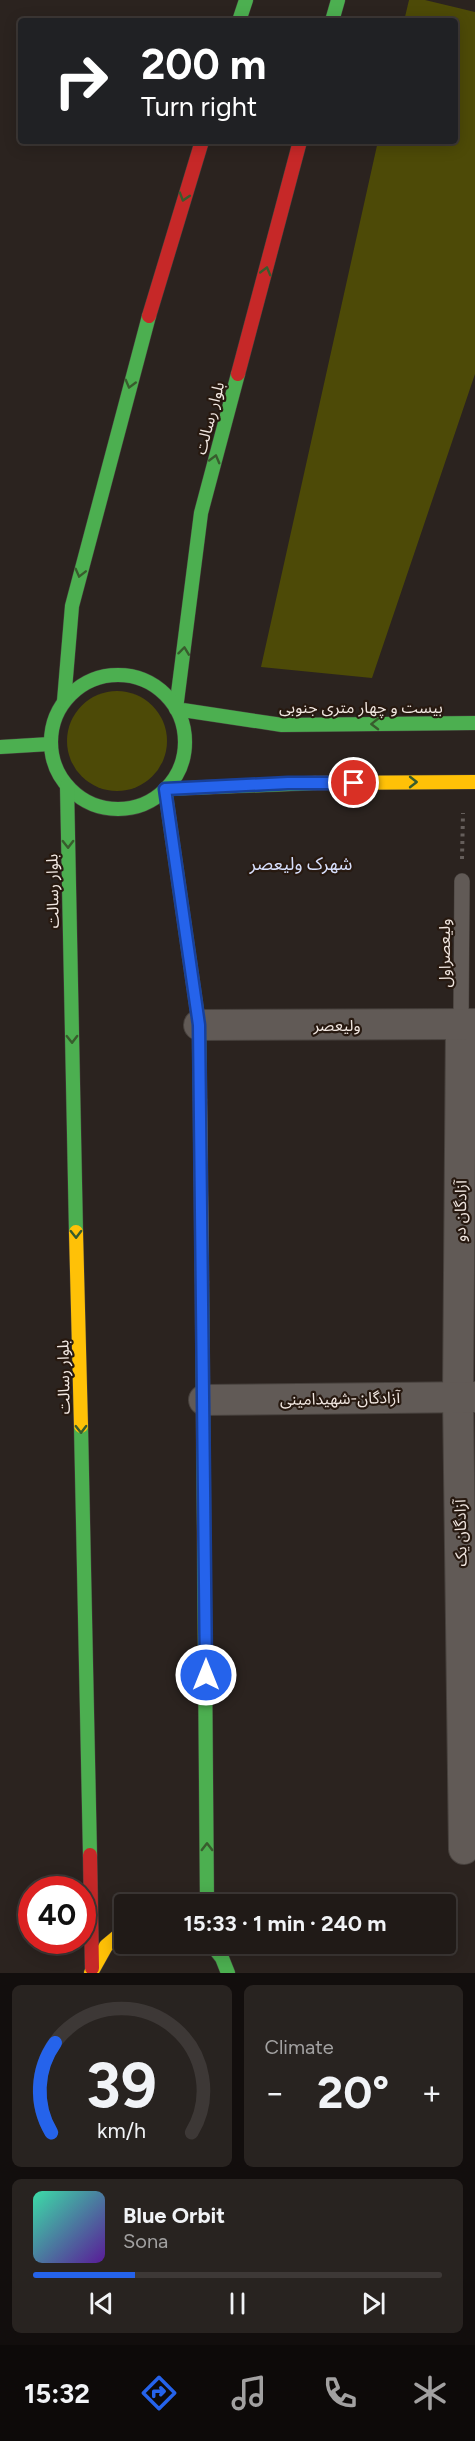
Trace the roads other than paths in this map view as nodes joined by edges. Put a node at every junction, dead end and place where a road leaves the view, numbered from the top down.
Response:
1 (246, 0) edge
2 (338, 0) edge
3 (240, 18) edge
4 (333, 18) edge
5 (201, 144) edge
6 (299, 144) edge
7 (64, 701) junction
8 (176, 709) junction
9 (475, 723) edge
10 (50, 744) junction
11 (0, 747) edge
12 (469, 782) edge
13 (67, 786) junction
14 (165, 789) junction
15 (462, 881) road end
16 (468, 1024) edge
17 (199, 1025) junction
18 (466, 1397) edge
19 (204, 1400) junction
20 (464, 1849) dead end
21 (207, 1894) edge
22 (114, 1939) edge
23 (219, 1954) edge
24 (92, 1970) edge
25 (228, 1973) edge

1 - 3 street
2 - 4 street
5 -> 7 street
8 -> 6 street, بلوار رسالت
7 - 8 street
7 - 10 street
9 -> 8 street, بیست و چهار متری جنوبی
8 - 14 street
10 - 11 street
10 - 13 street
14 -> 12 street
13 - 14 street
13 -> 24 street, بلوار رسالت
14 - 17 street
15 - 16 lane, ولیعصراول
16 - 17 street, ولیعصر
16 - 18 street, آزادگان دو
17 - 19 street
18 - 19 street, آزادگان-شهیدامینی
18 - 20 street, آزادگان یک
21 -> 19 street
22 - 24 street
23 - 25 street

